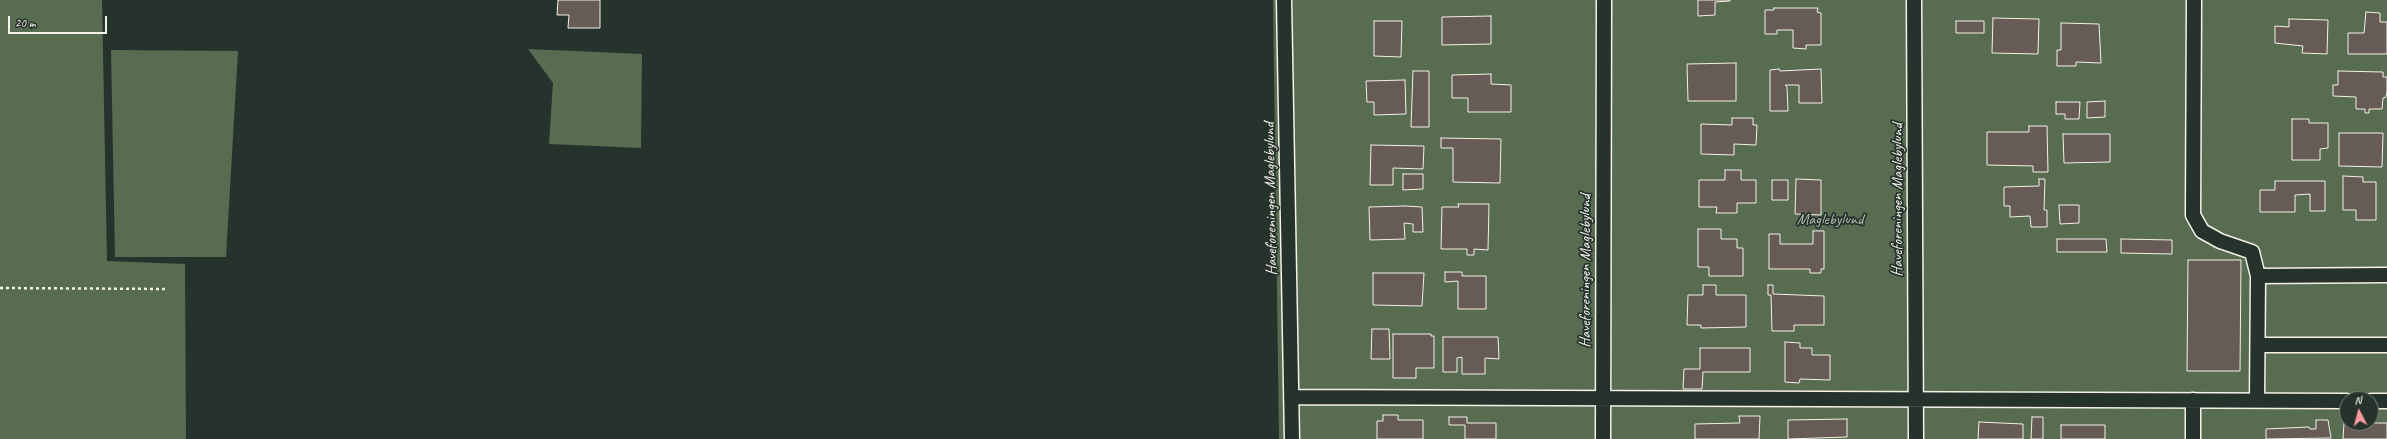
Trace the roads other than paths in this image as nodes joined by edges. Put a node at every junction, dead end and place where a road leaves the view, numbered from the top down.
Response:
1 (1284, 0) edge
2 (1604, 0) edge
3 (1914, 0) edge
4 (2194, 0) edge
5 (2387, 275) edge
6 (2258, 276) junction
7 (2258, 345) junction
8 (2387, 345) edge
9 (1291, 397) junction
10 (1603, 398) junction
11 (1916, 399) junction
12 (2194, 400) junction
13 (2257, 400) junction
14 (2339, 401) edge
15 (1292, 439) edge
16 (1603, 439) edge
17 (1916, 439) edge
18 (2193, 439) edge

1 - 9 lane, Haveforeningen Maglebylund
2 - 10 lane, Haveforeningen Maglebylund
3 - 11 lane, Haveforeningen Maglebylund
4 - 6 lane
5 - 6 lane
6 - 7 lane
7 - 8 lane
7 - 13 lane
9 - 10 lane
9 - 15 lane, Haveforeningen Maglebylund
10 - 11 lane
10 - 16 lane, Haveforeningen Maglebylund
11 - 12 lane
11 - 17 lane, Haveforeningen Maglebylund
12 - 13 lane
12 - 18 lane
13 - 14 lane

